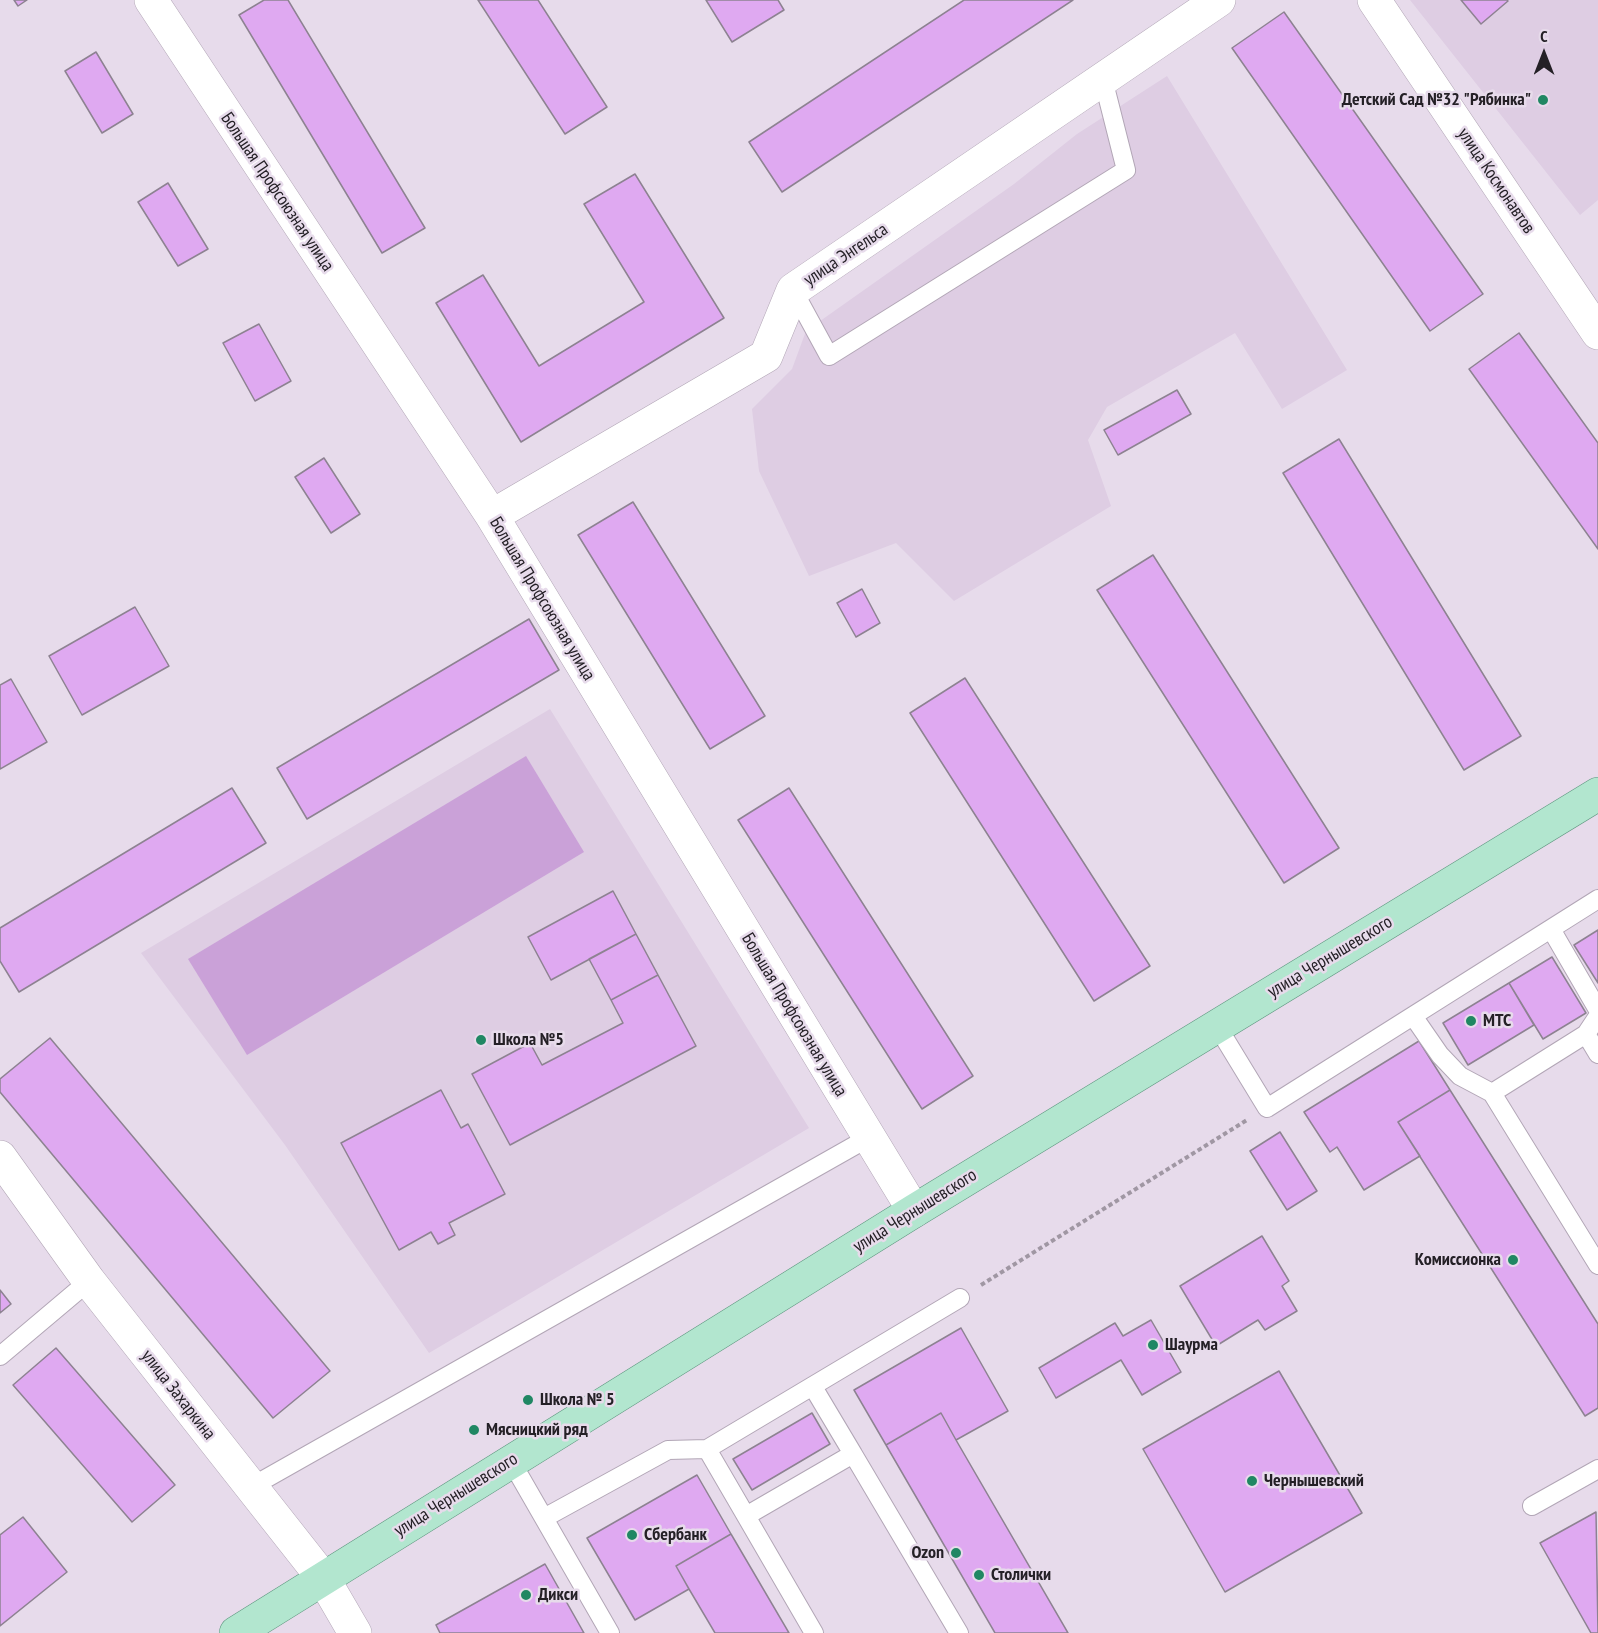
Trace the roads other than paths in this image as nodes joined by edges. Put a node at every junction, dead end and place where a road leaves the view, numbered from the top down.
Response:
1 (151, 0) edge
2 (1219, 0) edge
3 (1374, 0) edge
4 (1103, 79) junction
5 (793, 290) junction
6 (1598, 333) edge
7 (492, 516) junction
8 (1598, 794) edge
9 (1598, 899) edge
10 (1551, 929) junction
11 (1598, 1010) edge
12 (1413, 1016) junction
13 (1598, 1016) edge
14 (1217, 1026) junction
15 (1586, 1034) junction
16 (1598, 1054) edge
17 (1492, 1093) junction
18 (868, 1138) junction
19 (0, 1157) edge
20 (914, 1211) junction
21 (1598, 1265) edge
22 (89, 1281) junction
23 (960, 1298) road end
24 (0, 1356) edge
25 (813, 1387) junction
26 (707, 1449) junction
27 (854, 1454) junction
28 (511, 1461) junction
29 (1598, 1469) edge
30 (251, 1487) junction
31 (1532, 1506) dead end
32 (746, 1516) junction
33 (544, 1518) junction
34 (323, 1578) junction
35 (236, 1633) edge
36 (355, 1633) edge
37 (610, 1633) edge
38 (814, 1633) edge
39 (958, 1633) edge

1 - 7 street, Большая Профсоюзная улица
2 - 4 street, улица Энгельса
3 - 6 street, улица Космонавтов
4 - 5 street, улица Энгельса
4 - 5 lane
5 - 7 street, улица Энгельса
7 - 18 street, Большая Профсоюзная улица
8 - 14 main road, улица Чернышевского
9 - 10 lane
10 - 11 lane
10 - 12 lane
12 - 14 lane
12 - 17 lane
13 - 15 lane
14 - 20 main road, улица Чернышевского
15 - 16 lane
15 - 17 lane
17 - 21 lane
18 - 20 street, Большая Профсоюзная улица
18 - 30 lane
19 - 22 street, улица Захаркина
20 - 28 main road, улица Чернышевского
22 - 24 lane
22 - 30 street, улица Захаркина
23 - 25 lane
25 - 26 lane
25 - 27 lane
26 - 32 lane
26 - 33 lane
27 - 32 lane
27 - 39 lane
28 - 33 lane
28 - 34 main road, улица Чернышевского
29 - 31 lane
30 - 34 street, улица Захаркина
32 - 38 lane
33 - 37 lane
34 - 35 main road, улица Чернышевского
34 - 36 street, улица Захаркина

